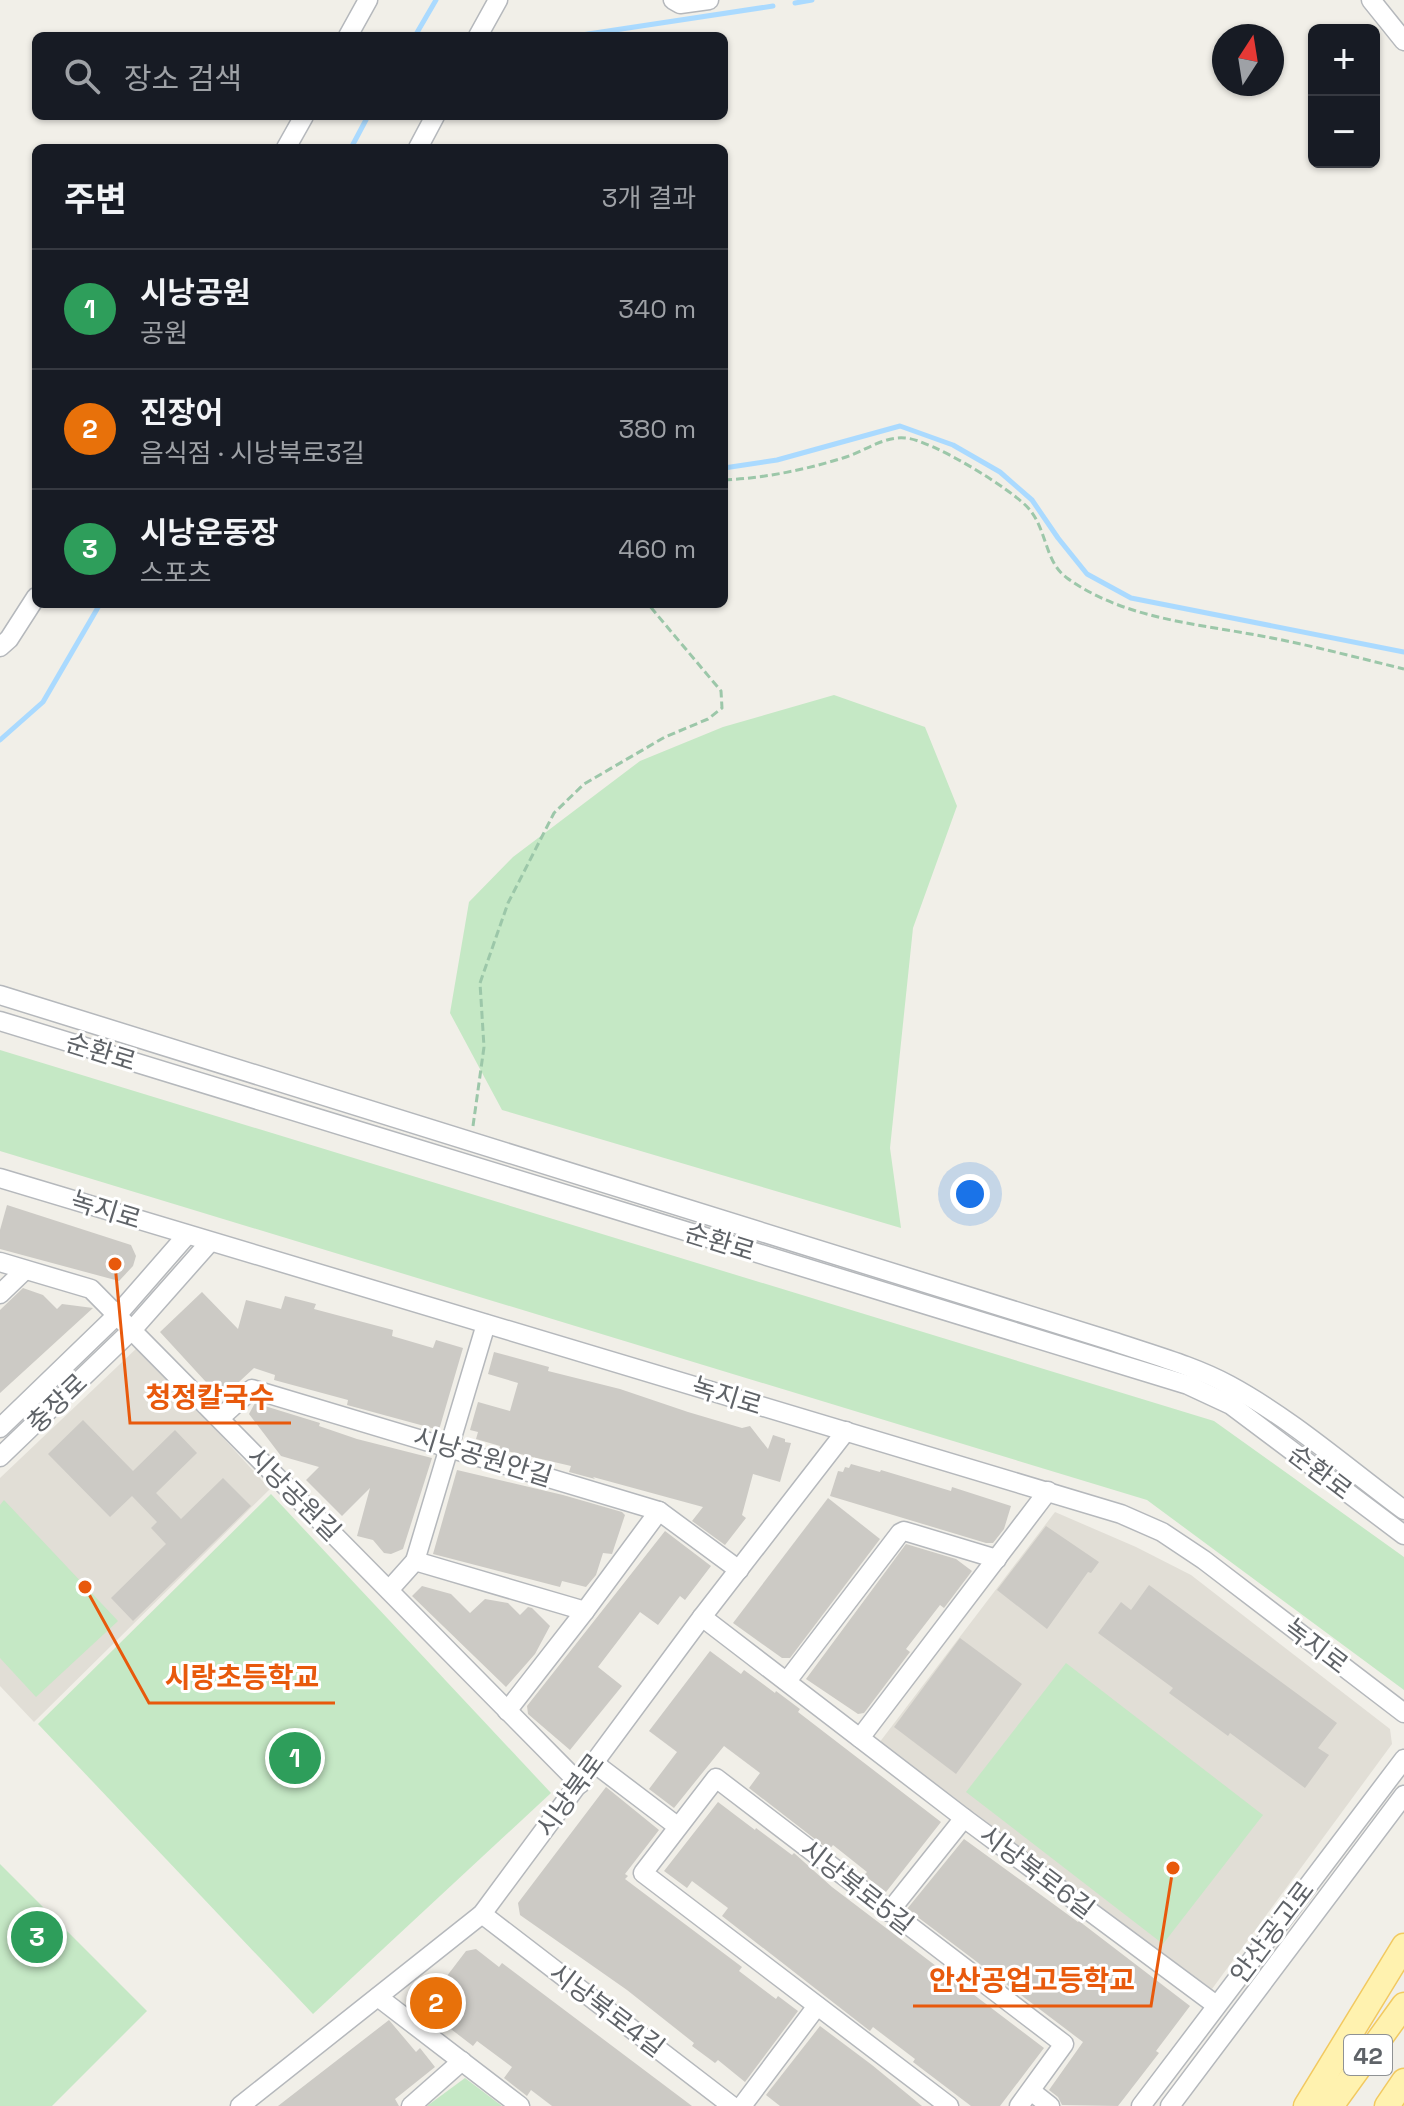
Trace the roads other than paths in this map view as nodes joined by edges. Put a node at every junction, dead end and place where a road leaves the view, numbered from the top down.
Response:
1 (368, 0) edge
2 (498, 0) edge
3 (673, 0) edge
4 (709, 0) edge
5 (1371, 0) edge
6 (350, 32) edge
7 (480, 32) edge
8 (1404, 41) edge
9 (302, 120) edge
10 (433, 120) edge
11 (288, 144) edge
12 (420, 144) edge
13 (32, 603) edge
14 (0, 647) edge
15 (0, 995) edge
16 (0, 1021) edge
17 (0, 1178) edge
18 (187, 1235) junction
19 (210, 1242) junction
20 (0, 1262) edge
21 (25, 1270) junction
22 (0, 1294) edge
23 (118, 1314) junction
24 (486, 1324) junction
25 (133, 1329) junction
26 (220, 1418) junction
27 (0, 1428) edge
28 (846, 1431) junction
29 (449, 1446) junction
30 (0, 1457) edge
31 (1048, 1491) junction
32 (1404, 1510) edge
33 (659, 1511) junction
34 (1404, 1535) edge
35 (997, 1559) junction
36 (415, 1561) junction
37 (739, 1570) junction
38 (389, 1590) junction
39 (585, 1611) junction
40 (702, 1617) junction
41 (787, 1681) junction
42 (507, 1711) junction
43 (1404, 1713) edge
44 (860, 1738) junction
45 (1404, 1759) edge
46 (594, 1763) junction
47 (580, 1784) junction
48 (1404, 1795) edge
49 (964, 1818) junction
50 (677, 1826) junction
51 (889, 1912) junction
52 (482, 1914) junction
53 (1404, 1946) edge
54 (378, 1997) junction
55 (1216, 2005) junction
56 (1404, 2005) edge
57 (817, 2006) junction
58 (462, 2061) junction
59 (1404, 2081) edge
60 (1031, 2091) junction
61 (250, 2103) edge
62 (411, 2106) edge
63 (520, 2106) edge
64 (732, 2106) edge
65 (742, 2106) edge
66 (949, 2106) edge
67 (1019, 2106) edge
68 (1050, 2106) edge
69 (1141, 2106) edge
70 (1170, 2106) edge
71 (1306, 2106) edge
72 (1331, 2106) edge
73 (1387, 2106) edge

1 - 6 street
2 - 7 street
3 - 4 street
5 - 8 street
9 - 11 street
10 - 12 street
13 - 14 street
15 - 32 street, 순환로
16 - 34 street, 순환로
17 - 18 street, 녹지로
18 - 19 street, 녹지로
18 - 23 street, 충장로
19 - 24 street, 녹지로
19 - 25 street, 충장로
20 - 21 street, 시낭공원길
21 - 22 street
21 - 23 street, 시낭공원길
23 - 25 street, 시낭공원길
23 - 27 street, 충장로
24 - 28 street, 녹지로
24 - 29 street
25 - 26 street, 시낭공원길
25 - 30 street, 충장로
26 - 29 street, 시낭공원안길
26 - 38 street, 시낭공원길
28 - 31 street, 녹지로
28 - 37 street, 시낭북로
29 - 33 street, 시낭공원안길
29 - 36 street
31 - 35 street
31 - 43 street, 녹지로
33 - 37 street, 시낭공원안길
33 - 39 street
35 - 41 street
35 - 44 street
36 - 38 street
36 - 39 street
37 - 40 street, 시낭북로
38 - 42 street, 시낭공원길
39 - 42 street
40 - 41 street, 시낭북로6길
40 - 46 street, 시낭북로
41 - 44 street, 시낭북로6길
42 - 47 street, 시낭공원길
44 - 49 street, 시낭북로6길
45 - 55 street, 안산공고로
46 - 47 street, 시낭북로
46 - 50 street
47 - 52 street, 시낭북로
48 - 70 street, 안산공고로
49 - 51 street
49 - 55 street, 시낭북로6길
50 - 51 street, 시낭북로5길
50 - 57 street, 시낭북로5길
51 - 60 street, 시낭북로5길
52 - 54 street, 시낭북로
52 - 64 street, 시낭북로4길
53 - 71 main road
54 - 58 street
54 - 61 street, 시낭북로
55 - 69 street, 안산공고로
56 - 72 main road, 42
57 - 65 street
57 - 66 street, 시낭북로5길
58 - 62 street
58 - 63 street
59 - 73 main road, 42
60 - 67 street, 시낭북로5길
60 - 68 street

